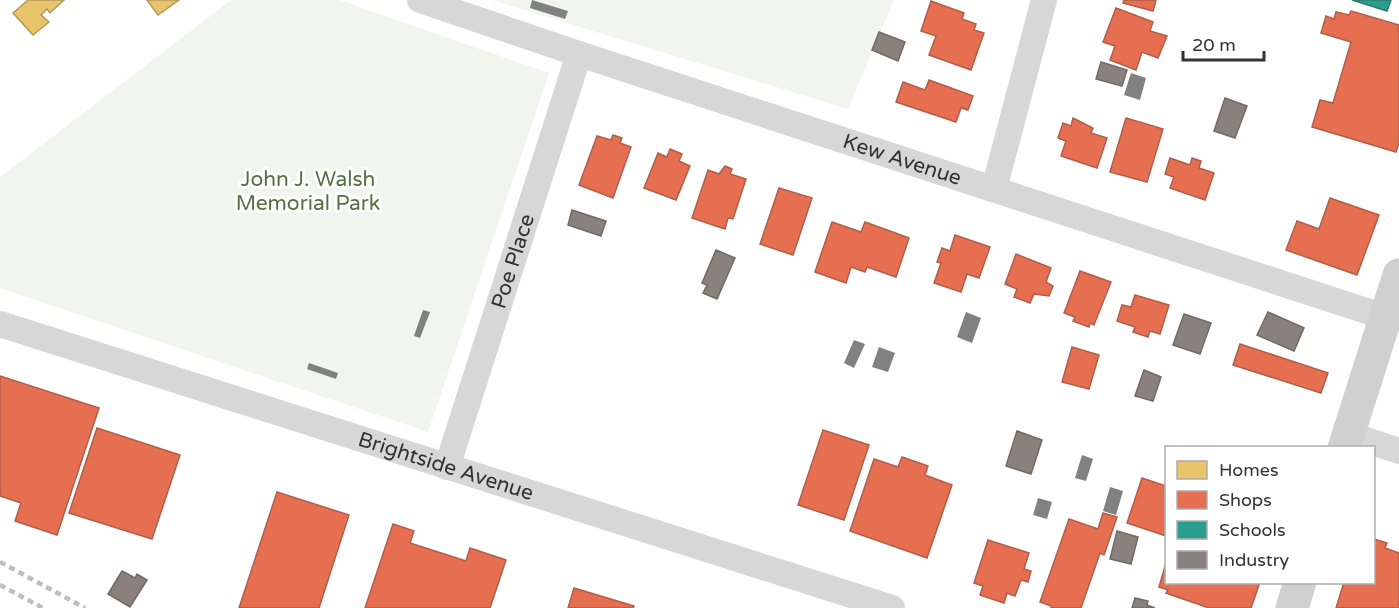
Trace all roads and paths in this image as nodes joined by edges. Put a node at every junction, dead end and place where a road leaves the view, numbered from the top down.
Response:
1 (420, 0) edge
2 (1044, 0) edge
3 (579, 54) junction
4 (994, 189) junction
5 (1399, 275) edge
6 (1385, 317) junction
7 (0, 324) edge
8 (1346, 441) edge
9 (1372, 446) edge
10 (1375, 446) edge
11 (1399, 451) edge
12 (447, 467) junction
13 (1299, 584) edge
14 (892, 608) edge
15 (1292, 608) edge

1 - 3 street, Kew Avenue
2 - 4 street
3 - 4 street, Kew Avenue
3 - 12 street, Poe Place
4 - 6 street, Kew Avenue
5 - 6 main road
6 - 8 main road
7 - 12 street, Brightside Avenue
8 - 9 street
10 - 11 street
12 - 14 street, Brightside Avenue
13 - 15 main road

